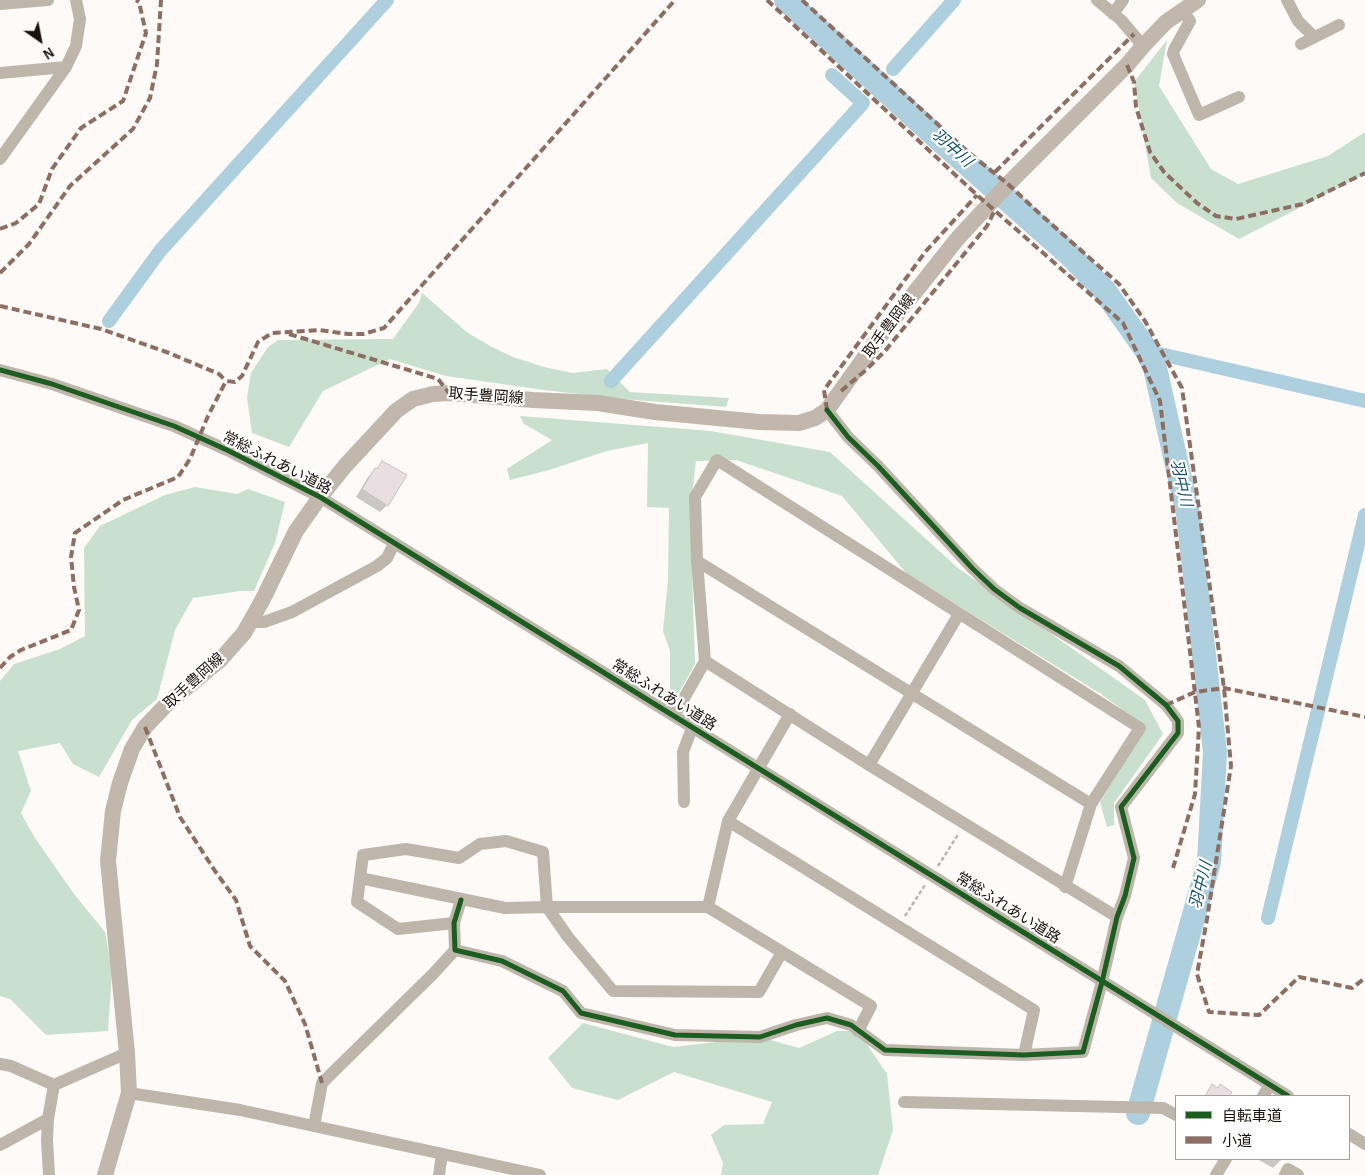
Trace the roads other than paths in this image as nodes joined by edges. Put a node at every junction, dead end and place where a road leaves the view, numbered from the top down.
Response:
1 (48, 0) edge
2 (76, 0) edge
3 (1097, 0) edge
4 (1123, 0) edge
5 (1198, 0) edge
6 (1287, 0) edge
7 (0, 4) edge
8 (1183, 10) junction
9 (1113, 14) junction
10 (1338, 25) dead end
11 (1314, 37) junction
12 (1301, 44) dead end
13 (1143, 46) junction
14 (66, 67) junction
15 (0, 73) edge
16 (1239, 97) dead end
17 (6, 142) edge
18 (0, 159) edge
19 (0, 370) edge
20 (827, 410) junction
21 (320, 497) junction
22 (394, 544) junction
23 (697, 561) junction
24 (959, 614) junction
25 (249, 622) junction
26 (705, 661) junction
27 (911, 693) junction
28 (790, 714) junction
29 (674, 716) junction
30 (692, 728) junction
31 (869, 765) junction
32 (758, 768) junction
33 (684, 802) dead end
34 (1090, 804) junction
35 (728, 821) junction
36 (360, 878) junction
37 (1065, 887) junction
38 (461, 900) junction
39 (547, 907) junction
40 (708, 907) junction
41 (1117, 917) junction
42 (454, 924) junction
43 (455, 950) junction
44 (782, 952) junction
45 (1102, 982) junction
46 (858, 1031) junction
47 (127, 1053) junction
48 (1024, 1055) junction
49 (0, 1064) edge
50 (54, 1086) junction
51 (1266, 1091) edge
52 (129, 1093) junction
53 (1284, 1095) edge
54 (904, 1102) dead end
55 (1175, 1114) edge
56 (48, 1119) junction
57 (314, 1126) junction
58 (1350, 1135) edge
59 (1365, 1144) edge
60 (0, 1145) edge
61 (442, 1154) junction
62 (1225, 1160) edge
63 (49, 1175) edge
64 (105, 1175) edge
65 (439, 1175) edge
66 (540, 1175) edge
67 (1216, 1175) edge
68 (1285, 1175) edge
69 (1298, 1175) edge

1 - 7 street
2 - 14 street
3 - 9 street
4 - 9 street
5 - 8 main road, 取手豊岡線
6 - 11 street
8 - 13 main road, 取手豊岡線
8 - 16 street
9 - 13 street
10 - 11 street
11 - 12 street
13 - 20 main road, 取手豊岡線
14 - 15 street
14 - 17 street
17 - 18 street
19 - 21 street, 常総ふれあい道路
20 - 21 main road, 取手豊岡線
20 - 41 street
21 - 22 street, 常総ふれあい道路
21 - 25 main road, 取手豊岡線
22 - 25 street
22 - 29 street, 常総ふれあい道路
23 - 24 street
23 - 26 street
23 - 27 street
24 - 27 street
24 - 34 street
25 - 47 main road, 取手豊岡線
26 - 28 street
26 - 29 street
27 - 31 street
27 - 34 street
28 - 31 street
28 - 32 street
29 - 30 street, 常総ふれあい道路
30 - 32 street, 常総ふれあい道路
30 - 33 street
31 - 37 street
32 - 35 street
32 - 45 street, 常総ふれあい道路
34 - 37 street
35 - 40 street
35 - 48 street
36 - 38 street
36 - 39 street
36 - 42 street
37 - 41 street
38 - 39 street
38 - 42 street
39 - 40 street
39 - 44 street
40 - 44 street
41 - 45 street
42 - 43 street
43 - 46 street
43 - 57 street
44 - 46 street
45 - 48 street
45 - 51 street, 常総ふれあい道路
46 - 48 street
47 - 50 street
47 - 52 main road, 取手豊岡線
49 - 50 street
50 - 56 street
51 - 53 street, 常総ふれあい道路
52 - 57 street
52 - 64 main road, 取手豊岡線
54 - 55 street
56 - 60 street
56 - 63 street
57 - 61 street
58 - 59 street
61 - 65 street
61 - 66 street
62 - 67 street
68 - 69 street

